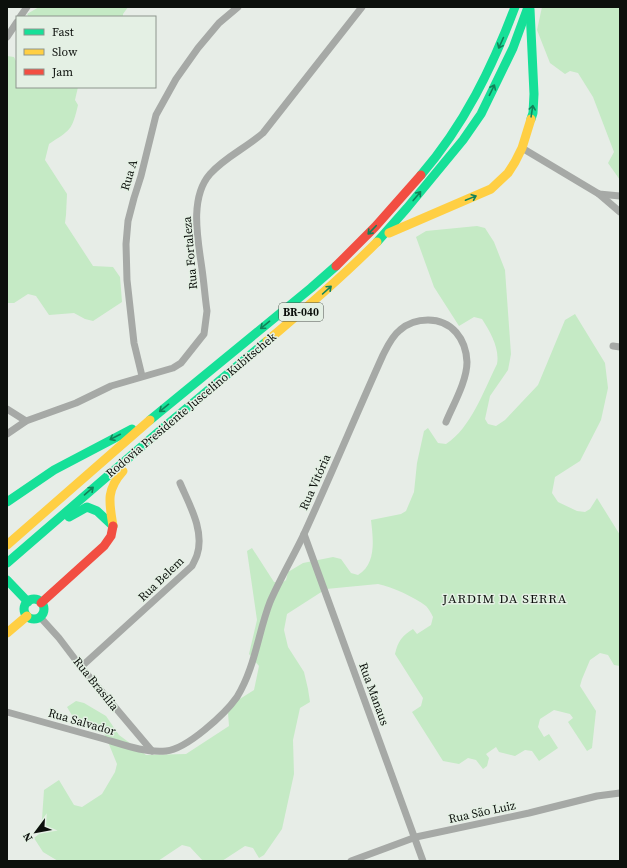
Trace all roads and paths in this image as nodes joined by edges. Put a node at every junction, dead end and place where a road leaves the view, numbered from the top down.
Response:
1 (27, 7) edge
2 (238, 7) edge
3 (362, 7) edge
4 (515, 7) edge
5 (529, 7) edge
6 (21, 16) edge
7 (16, 24) edge
8 (7, 37) edge
9 (522, 148) junction
10 (599, 194) junction
11 (620, 196) edge
12 (620, 212) edge
13 (383, 235) junction
14 (142, 376) junction
15 (7, 409) edge
16 (150, 420) junction
17 (26, 421) junction
18 (446, 422) dead end
19 (162, 429) junction
20 (7, 434) edge
21 (180, 483) dead end
22 (7, 502) edge
23 (113, 526) junction
24 (304, 534) junction
25 (7, 545) edge
26 (7, 563) edge
27 (7, 580) edge
28 (28, 602) junction
29 (41, 603) junction
30 (27, 616) junction
31 (40, 617) junction
32 (7, 633) edge
33 (81, 667) junction
34 (7, 712) edge
35 (152, 751) junction
36 (620, 793) edge
37 (416, 837) junction
38 (351, 861) edge
39 (423, 861) edge

1 - 6 street
2 - 14 street, Rua A
3 - 14 street, Rua Fortaleza
4 -> 16 main road, Rodovia Presidente Juscelino Kubitschek / BR-040
9 -> 5 main road
13 -> 5 main road, Rodovia Presidente Juscelino Kubitschek / BR-040
7 - 8 street
9 - 10 street
13 -> 9 main road
10 - 11 street
10 - 12 street
19 -> 13 main road, Rodovia Presidente Juscelino Kubitschek / BR-040
14 - 17 street, Rua Fortaleza
15 - 17 street
16 -> 22 main road
16 - 25 main road, Rodovia Presidente Juscelino Kubitschek / BR-040
17 - 20 street, Rua Fortaleza
18 - 24 street, Rua Vitória
19 - 23 main road
26 -> 19 main road, Rodovia Presidente Juscelino Kubitschek / BR-040
21 - 33 street, Rua Belem
23 - 26 main road
23 - 29 main road
24 - 35 street, Rua Vitória
24 - 37 street, Rua Manaus
27 - 28 main road
28 - 29 main road
28 - 30 main road
29 - 31 main road
30 - 31 main road
30 - 32 main road
31 - 33 street, Rua Brasília
33 - 35 street, Rua Brasília
34 - 35 street, Rua Salvador
36 - 37 street, Rua São Luiz
37 - 38 street, Rua São Luiz
37 - 39 street, Rua Manaus

